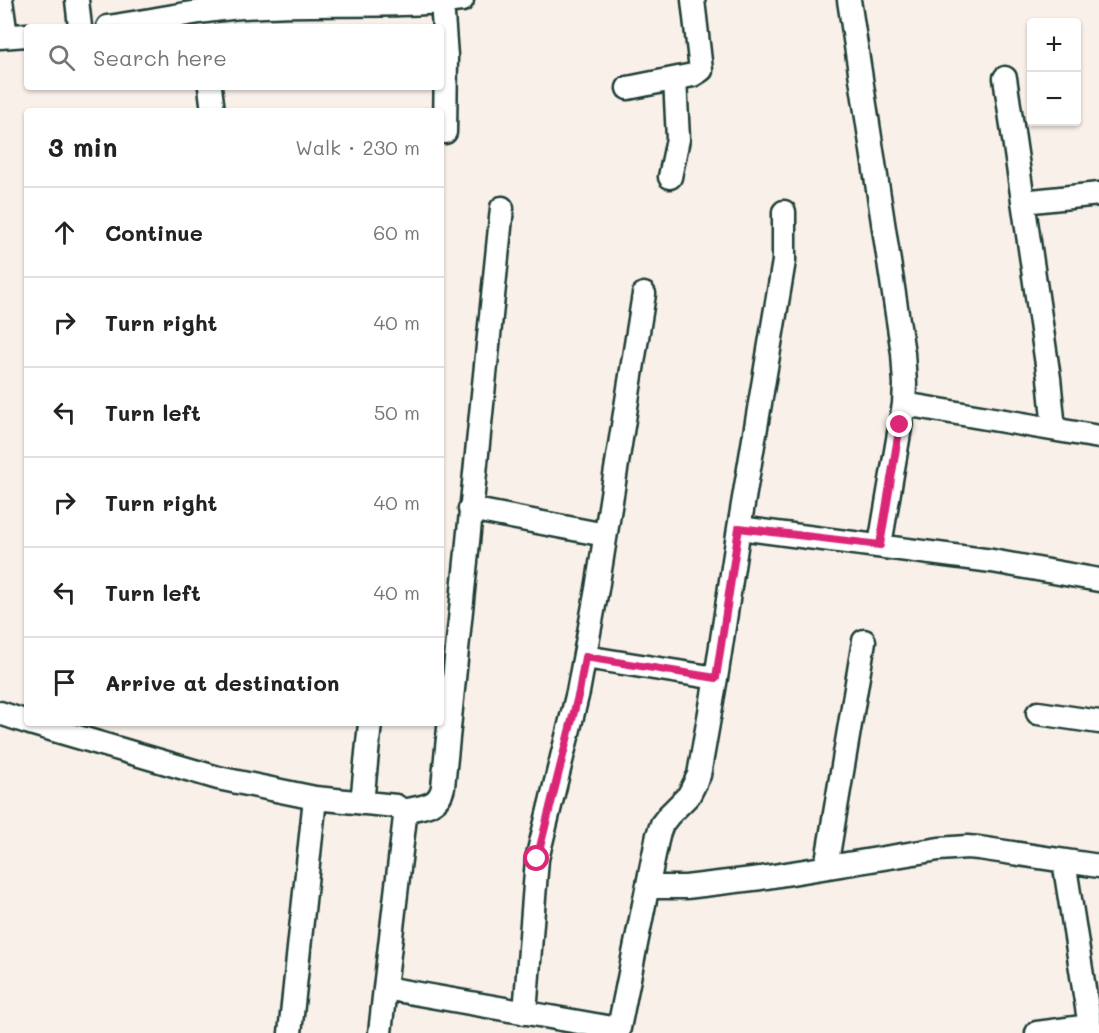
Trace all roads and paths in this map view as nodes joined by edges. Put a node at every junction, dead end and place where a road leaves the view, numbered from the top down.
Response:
1 (1, 0) edge
2 (77, 0) edge
3 (693, 0) edge
4 (849, 0) edge
5 (452, 1) edge
6 (267, 3) edge
7 (204, 19) edge
8 (80, 24) edge
9 (144, 24) edge
10 (11, 36) edge
11 (1005, 78) dead end
12 (675, 79) junction
13 (628, 88) dead end
14 (446, 132) dead end
15 (670, 177) dead end
16 (1099, 194) edge
17 (1023, 202) junction
18 (502, 208) dead end
19 (784, 212) dead end
20 (644, 294) dead end
21 (904, 404) junction
22 (1054, 429) junction
23 (1099, 437) edge
24 (470, 509) junction
25 (739, 528) junction
26 (605, 535) junction
27 (880, 545) junction
28 (1099, 580) edge
29 (864, 641) dead end
30 (585, 657) junction
31 (716, 678) junction
32 (0, 712) edge
33 (1038, 713) dead end
34 (24, 720) edge
35 (1099, 722) edge
36 (42, 726) edge
37 (370, 726) edge
38 (315, 798) junction
39 (362, 802) junction
40 (402, 811) junction
41 (1064, 861) junction
42 (1099, 866) edge
43 (826, 867) junction
44 (649, 887) junction
45 (385, 988) junction
46 (525, 1012) junction
47 (1090, 1029) edge
48 (618, 1031) edge
49 (290, 1033) edge
50 (380, 1033) edge
51 (1037, 1033) edge

1 - 10 street
2 - 8 street
3 - 12 street
4 - 21 street
5 - 6 street
5 - 14 street
6 - 7 street
7 - 9 street
11 - 17 street
12 - 13 street
12 - 15 street
16 - 17 street
17 - 22 street
18 - 24 street
19 - 25 street
20 - 26 street
21 - 22 street
21 - 27 street
22 - 23 street
24 - 26 street
24 - 40 street
25 - 27 street
25 - 31 street
26 - 30 street
27 - 28 street
29 - 43 street
30 - 31 street
30 - 46 street
31 - 44 street
32 - 34 street
33 - 35 street
36 - 38 street
37 - 39 street
38 - 39 street
38 - 49 street
39 - 40 street
40 - 45 street
41 - 42 street
41 - 43 street
41 - 47 street
43 - 44 street
44 - 48 street
45 - 46 street
45 - 50 street
46 - 48 street
47 - 51 street

